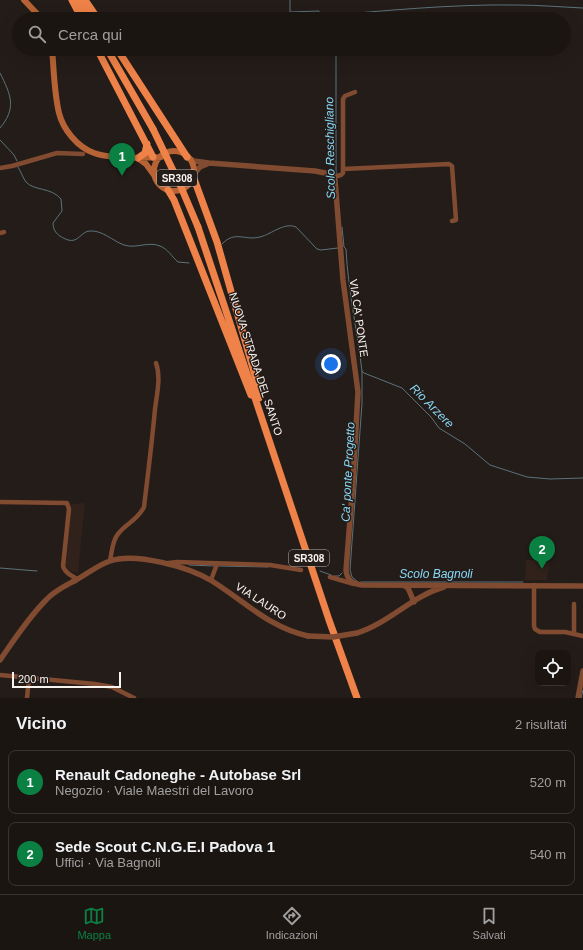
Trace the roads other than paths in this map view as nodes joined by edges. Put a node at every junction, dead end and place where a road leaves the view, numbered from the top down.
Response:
1 (24, 0) edge
2 (72, 0) edge
3 (78, 0) edge
4 (85, 0) edge
5 (35, 12) edge
6 (78, 12) edge
7 (86, 12) edge
8 (93, 12) edge
9 (53, 56) edge
10 (101, 56) edge
11 (111, 56) edge
12 (122, 56) edge
13 (355, 92) dead end
14 (147, 144) junction
15 (83, 154) dead end
16 (157, 157) junction
17 (138, 158) junction
18 (188, 158) junction
19 (210, 163) junction
20 (0, 168) edge
21 (343, 169) junction
22 (193, 175) junction
23 (333, 177) junction
24 (155, 178) junction
25 (168, 190) junction
26 (452, 221) dead end
27 (156, 363) dead end
28 (262, 416) junction
29 (0, 502) edge
30 (110, 561) junction
31 (168, 563) junction
32 (217, 564) junction
33 (301, 570) dead end
34 (346, 573) junction
35 (330, 577) dead end
36 (77, 579) junction
37 (210, 580) junction
38 (339, 580) junction
39 (354, 584) junction
40 (403, 585) junction
41 (534, 585) junction
42 (446, 586) junction
43 (583, 586) edge
44 (414, 602) junction
45 (574, 604) dead end
46 (574, 634) junction
47 (583, 636) edge
48 (0, 660) edge
49 (583, 671) edge
50 (0, 675) edge
51 (29, 678) junction
52 (27, 698) edge
53 (134, 698) edge
54 (357, 698) edge
55 (578, 698) edge

1 - 5 main road
2 - 6 highway
3 - 7 highway
4 - 8 highway
9 - 17 main road
10 - 14 highway
11 - 28 highway, NUOVA STRADA DEL SANTO / SR308, bridge
12 - 18 highway
13 - 21 street
14 - 16 highway
14 - 17 highway
15 - 20 street
16 - 17 main road
16 - 18 main road
16 - 24 main road
17 - 24 main road
18 - 19 street
18 - 22 main road
19 - 22 street
19 - 23 street
21 - 23 street
21 - 26 street
22 - 25 main road
22 - 28 highway
23 - 34 street, VIA CA' PONTE
24 - 25 main road
25 - 28 highway
27 - 30 street
28 - 54 highway, NUOVA STRADA DEL SANTO / SR308
29 - 36 street
30 - 31 street, VIA LAURO
30 - 36 street, VIA LAURO
31 - 32 street, VIA LAURO
31 - 37 street, VIA LAURO
32 - 33 street, VIA LAURO
32 - 37 street
34 - 38 street
34 - 39 street
35 - 38 street
36 - 48 street, VIA LAURO
37 - 44 street, VIA LAURO, bridge
38 - 39 street
39 - 40 street
40 - 42 street
40 - 44 street
41 - 42 street
41 - 43 street
41 - 46 street
42 - 44 street, VIA LAURO
45 - 46 street
46 - 47 street
49 - 55 street
50 - 51 street
51 - 52 street
51 - 53 street

